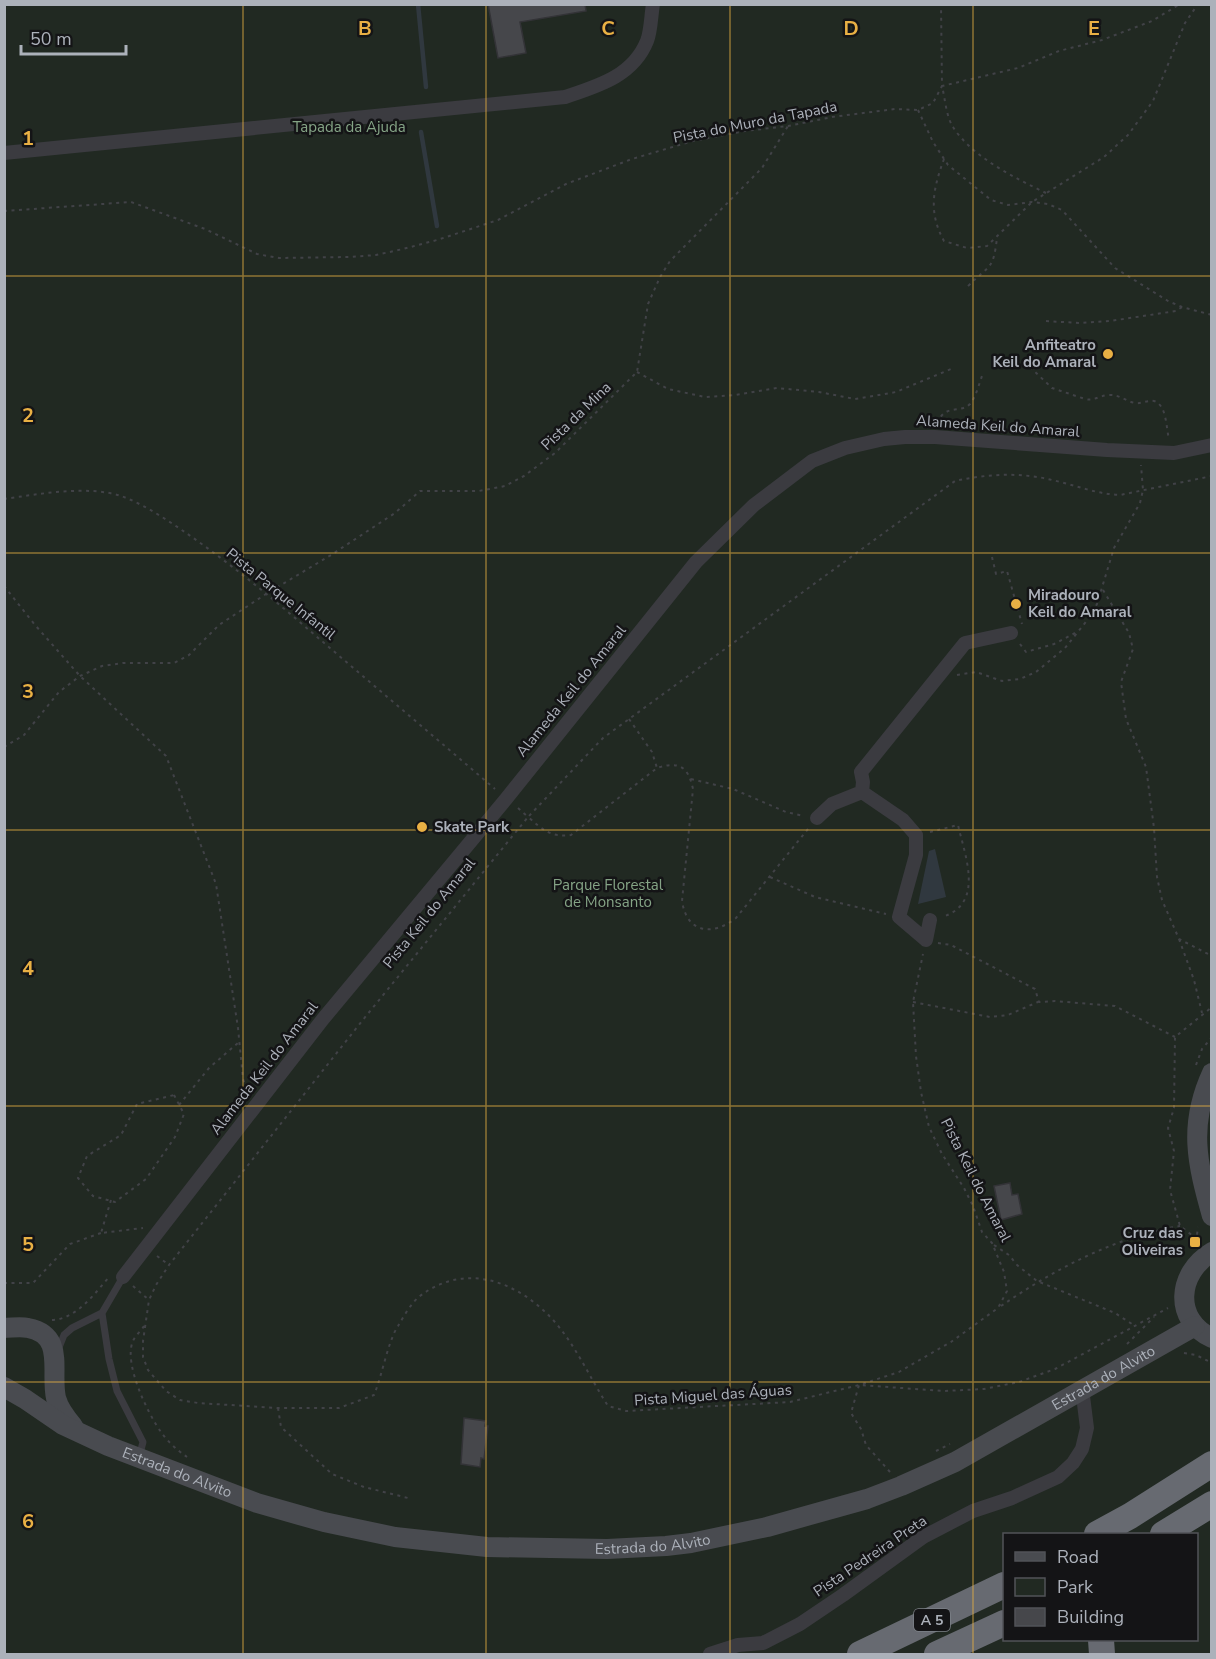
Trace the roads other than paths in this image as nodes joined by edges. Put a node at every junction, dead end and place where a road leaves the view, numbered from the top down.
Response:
1 (653, 4) edge
2 (4, 153) edge
3 (1212, 445) edge
4 (1011, 633) dead end
5 (862, 792) junction
6 (817, 818) road end
7 (930, 920) road end
8 (1212, 1073) edge
9 (1212, 1216) edge
10 (1204, 1246) edge
11 (119, 1273) joint
12 (102, 1313) junction
13 (1195, 1326) junction
14 (8, 1330) edge
15 (1212, 1338) edge
16 (55, 1364) junction
17 (6, 1388) edge
18 (1082, 1388) junction
19 (80, 1433) junction
20 (139, 1458) junction
21 (1212, 1464) edge
22 (1212, 1504) edge
23 (1099, 1533) edge
24 (1164, 1533) edge
25 (1003, 1586) edge
26 (1003, 1624) edge
27 (710, 1654) edge
28 (860, 1654) edge
29 (938, 1654) edge

1 - 2 street
3 - 11 street, Alameda Keil do Amaral
4 - 5 street
5 - 6 street
5 - 7 street
8 - 9 street
10 - 13 street
11 - 12 lane
12 - 16 lane
12 - 20 lane
13 - 15 street
13 - 18 street, Estrada do Alvito
14 - 16 street, Estrada do Alvito
16 - 17 street, Estrada do Alvito
16 - 19 street, Estrada do Alvito
17 - 19 street, Estrada do Alvito
18 - 20 street, Estrada do Alvito
18 - 27 street, Pista Pedreira Preta
19 - 20 street, Estrada do Alvito
21 - 23 highway
22 - 24 highway
25 - 28 highway, A 5
26 - 29 highway, A 5

